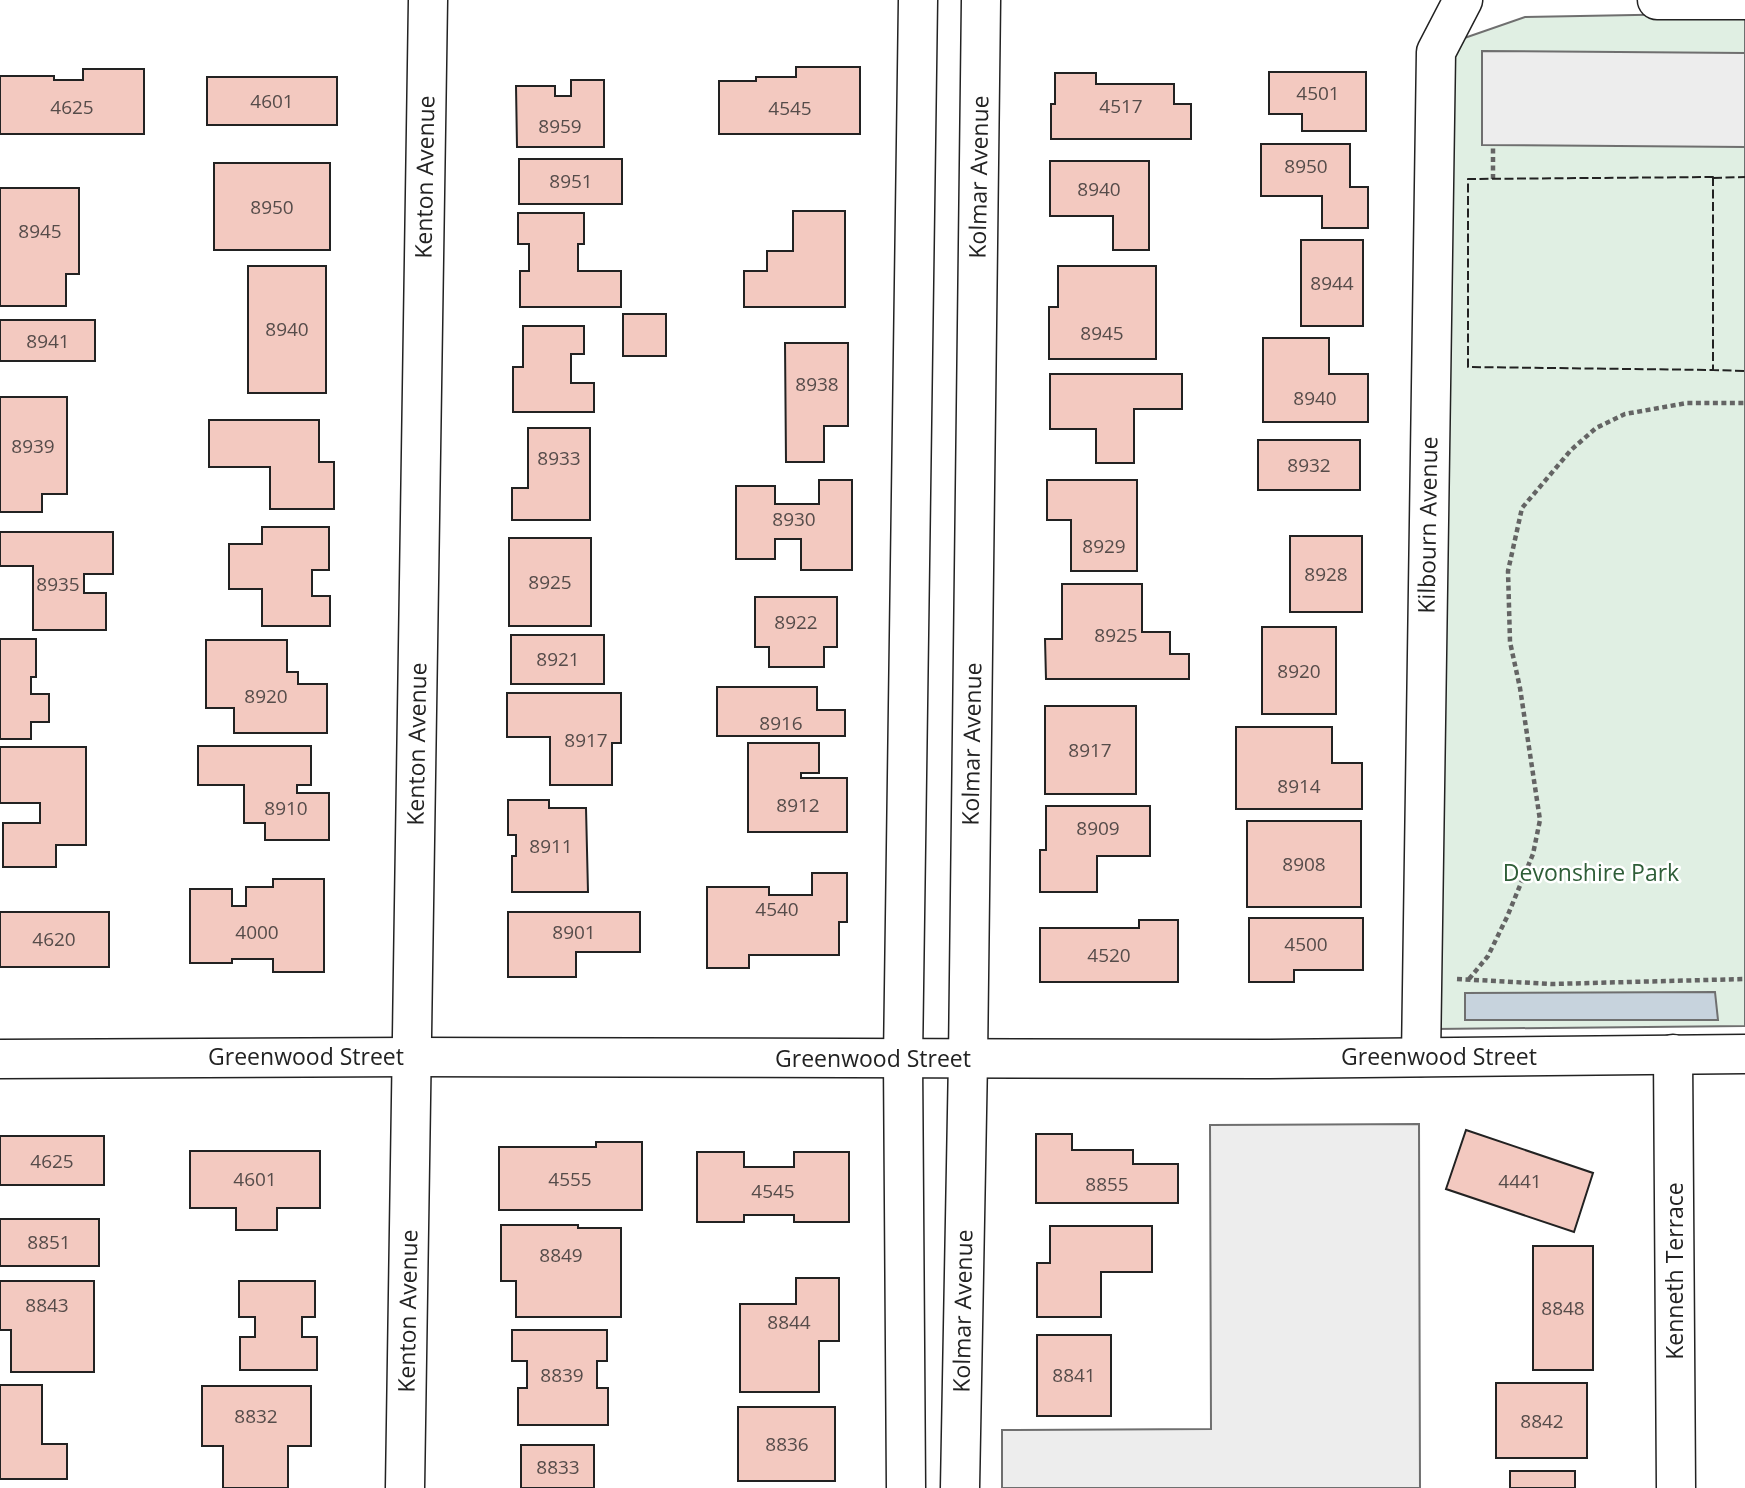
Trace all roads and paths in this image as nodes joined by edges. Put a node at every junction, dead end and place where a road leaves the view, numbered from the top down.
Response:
1 (428, 0) edge
2 (918, 0) edge
3 (981, 0) edge
4 (1463, 0) edge
5 (1657, 0) edge
6 (1745, 0) edge
7 (1493, 145) dead end
8 (1493, 179) dead end
9 (1745, 403) edge
10 (1469, 979) junction
11 (1745, 979) edge
12 (1422, 982) junction
13 (1745, 1054) edge
14 (1673, 1055) junction
15 (412, 1057) junction
16 (1421, 1057) junction
17 (0, 1059) edge
18 (903, 1059) junction
19 (968, 1059) junction
20 (405, 1488) edge
21 (906, 1488) edge
22 (960, 1488) edge
23 (1676, 1488) edge

1 - 15 street, Kenton Avenue
2 - 18 street
3 - 19 street, Kolmar Avenue
4 - 12 street, Kilbourn Avenue
5 - 6 street
7 - 8 path
9 - 10 path
10 - 11 path
10 - 12 path
12 - 16 street, Kilbourn Avenue
13 - 14 street, Greenwood Street
14 - 16 street, Greenwood Street
14 - 23 street, Kenneth Terrace
15 - 17 street, Greenwood Street
15 - 18 street, Greenwood Street
15 - 20 street, Kenton Avenue
16 - 19 street, Greenwood Street
18 - 19 street, Greenwood Street
18 - 21 street
19 - 22 street, Kolmar Avenue

